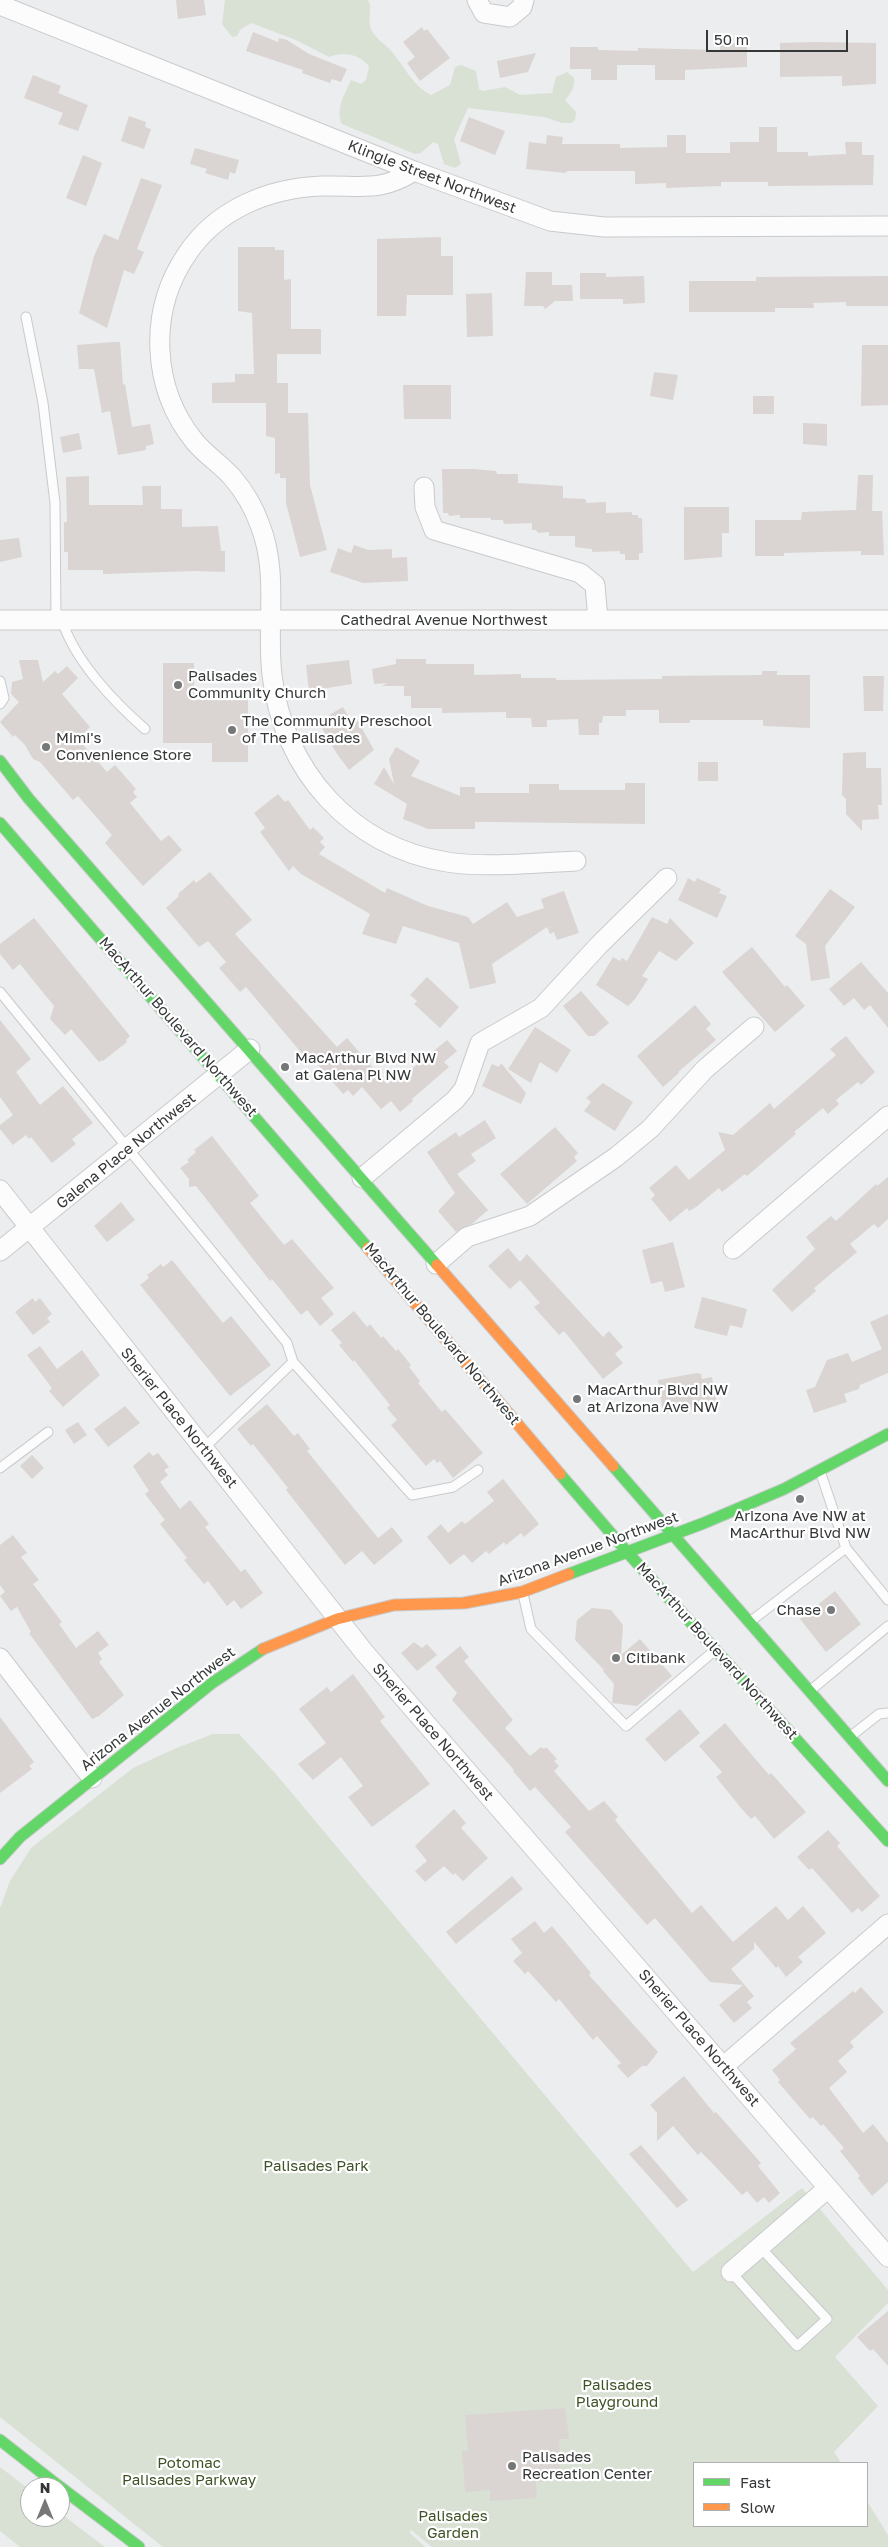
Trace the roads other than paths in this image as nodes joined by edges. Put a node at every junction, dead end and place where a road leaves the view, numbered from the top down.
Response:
1 (477, 0) edge
2 (524, 0) edge
3 (0, 5) edge
4 (414, 171) junction
5 (888, 226) edge
6 (26, 316) dead end
7 (424, 487) dead end
8 (0, 620) edge
9 (59, 620) junction
10 (271, 620) junction
11 (598, 620) junction
12 (888, 620) edge
13 (0, 680) edge
14 (0, 704) edge
15 (145, 729) dead end
16 (0, 761) edge
17 (0, 823) edge
18 (576, 861) dead end
19 (667, 878) dead end
20 (0, 992) edge
21 (754, 1027) dead end
22 (250, 1049) junction
23 (220, 1074) junction
24 (888, 1116) edge
25 (129, 1149) junction
26 (362, 1178) junction
27 (0, 1190) edge
28 (28, 1229) junction
29 (733, 1249) dead end
30 (0, 1251) edge
31 (436, 1264) junction
32 (293, 1362) junction
33 (48, 1432) dead end
34 (888, 1434) edge
35 (204, 1448) junction
36 (0, 1468) edge
37 (478, 1470) dead end
38 (820, 1471) junction
39 (672, 1534) junction
40 (846, 1548) junction
41 (627, 1552) junction
42 (522, 1592) junction
43 (888, 1600) edge
44 (337, 1618) junction
45 (750, 1622) junction
46 (888, 1626) edge
47 (716, 1649) junction
48 (0, 1658) edge
49 (810, 1691) junction
50 (888, 1713) edge
51 (849, 1737) junction
52 (92, 1778) junction
53 (888, 1781) edge
54 (888, 1840) edge
55 (0, 1859) edge
56 (888, 1924) edge
57 (724, 2066) junction
58 (828, 2188) junction
59 (760, 2248) junction
60 (888, 2257) edge
61 (731, 2272) joint
62 (0, 2440) edge
63 (47, 2477) edge
64 (70, 2495) edge
65 (139, 2547) edge

1 - 2 street
3 - 4 street, Klingle Street Northwest
4 - 5 street, Klingle Street Northwest
4 - 10 street
6 - 9 lane
7 - 11 street
8 - 9 street, Cathedral Avenue Northwest
9 - 10 street, Cathedral Avenue Northwest
9 - 15 lane
10 - 11 street, Cathedral Avenue Northwest
10 - 18 street
11 - 12 street, Cathedral Avenue Northwest
13 - 14 lane
16 - 22 main road
17 - 23 main road, MacArthur Boulevard Northwest
19 - 26 street
20 - 25 lane
21 - 31 street
22 - 23 street, Galena Place Northwest
22 - 26 main road
23 - 25 street, Galena Place Northwest
23 - 41 main road, MacArthur Boulevard Northwest
24 - 29 street
25 - 28 street, Galena Place Northwest
25 - 32 lane
26 - 31 main road
27 - 28 street, Sherier Place Northwest
28 - 30 street, Galena Place Northwest
28 - 35 street, Sherier Place Northwest
31 - 39 main road
32 - 35 lane
32 - 37 lane
33 - 36 lane
34 - 38 main road, Arizona Avenue Northwest
35 - 44 street, Sherier Place Northwest
38 - 39 main road, Arizona Avenue Northwest
38 - 40 lane
39 - 41 main road, Arizona Avenue Northwest
39 - 45 main road
40 - 43 lane
40 - 45 lane
41 - 42 main road, Arizona Avenue Northwest
41 - 47 main road, MacArthur Boulevard Northwest
42 - 44 main road, Arizona Avenue Northwest
42 - 47 lane
44 - 52 main road, Arizona Avenue Northwest
44 - 57 street, Sherier Place Northwest
45 - 49 main road
46 - 49 lane
47 - 54 main road, MacArthur Boulevard Northwest
48 - 52 street
49 - 51 main road
50 - 51 lane
51 - 53 main road
52 - 55 main road, Arizona Avenue Northwest
56 - 57 street
57 - 58 street, Sherier Place Northwest
58 - 59 street
58 - 60 street, Sherier Place Northwest
59 - 61 street
59 - 61 lane
62 - 63 main road
64 - 65 main road

